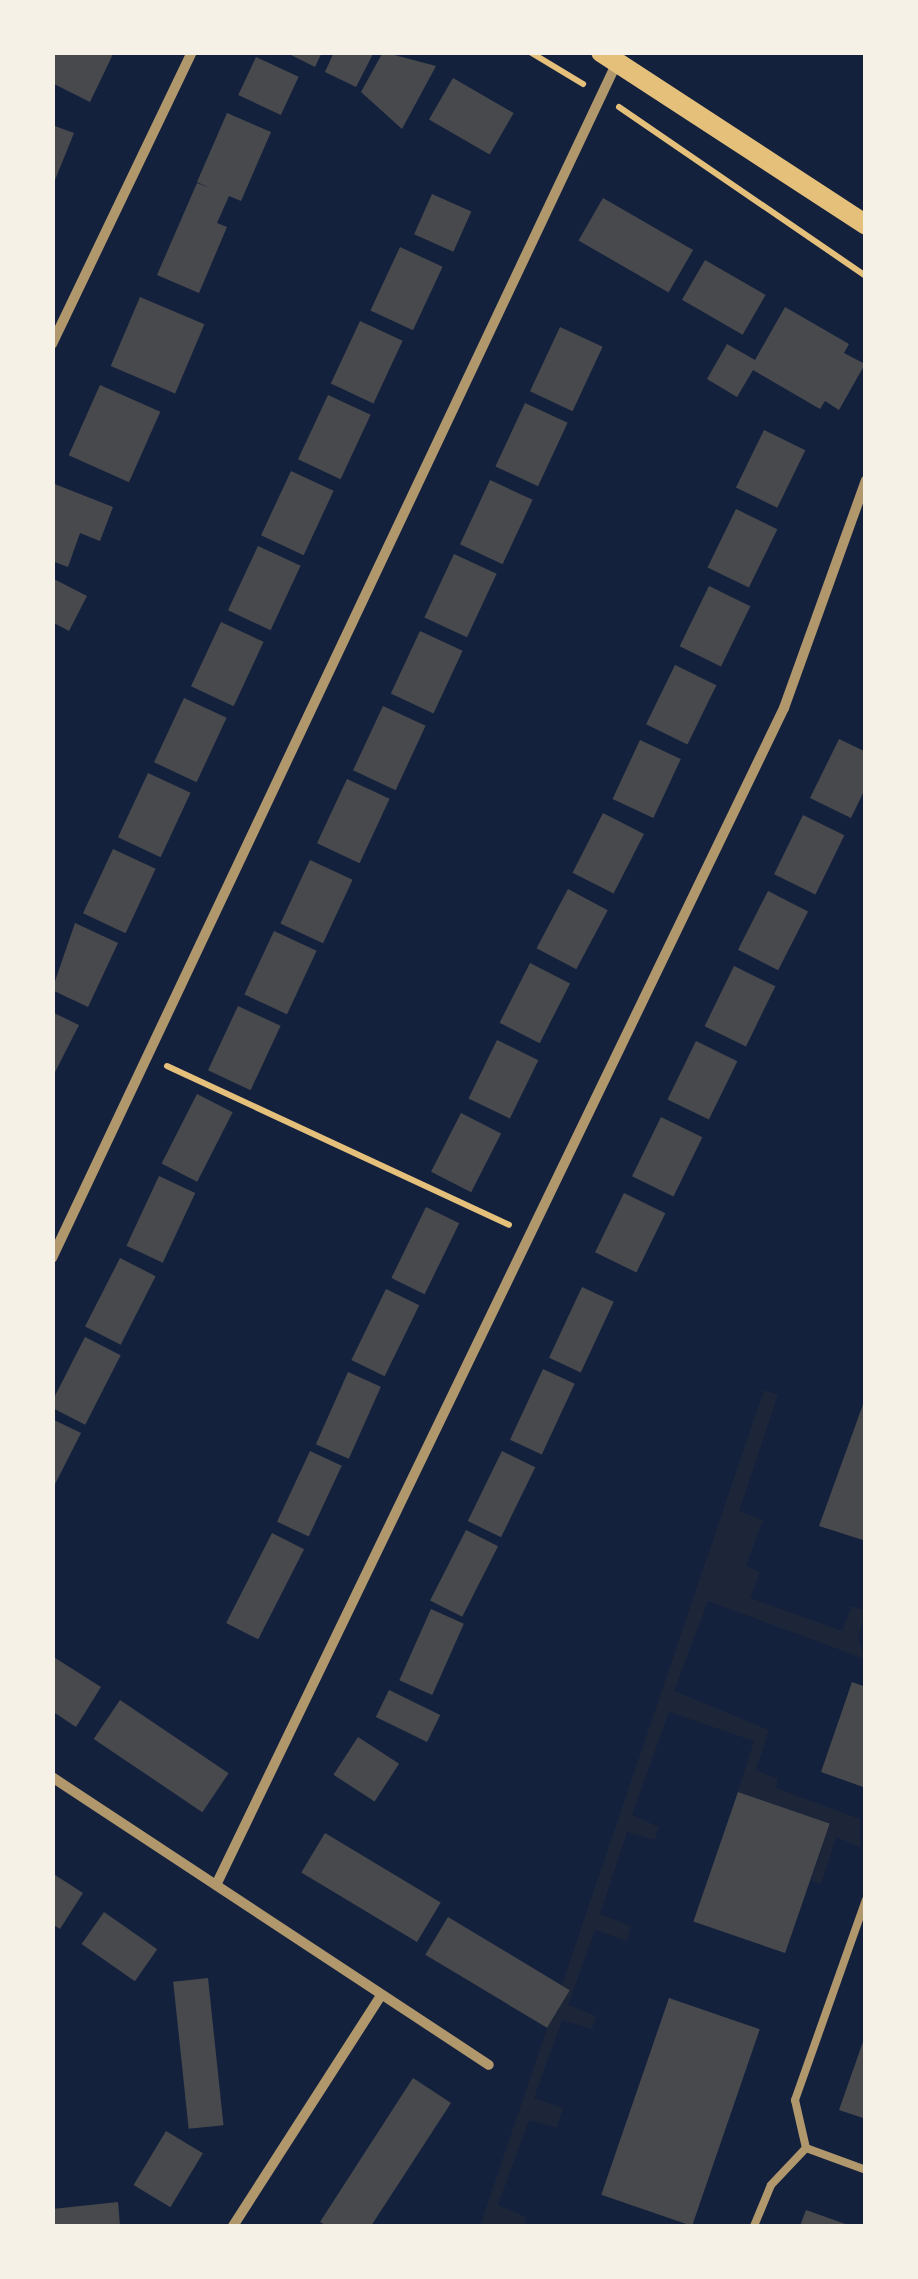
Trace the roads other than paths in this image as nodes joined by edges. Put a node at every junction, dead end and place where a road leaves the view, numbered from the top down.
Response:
1 (192, 52) edge
2 (609, 58) edge
3 (866, 225) edge
4 (52, 344) edge
5 (866, 480) edge
6 (860, 508) edge
7 (52, 1258) edge
8 (52, 1778) edge
9 (217, 1883) junction
10 (866, 1900) edge
11 (380, 1997) junction
12 (489, 2064) dead end
13 (806, 2148) junction
14 (866, 2170) edge
15 (233, 2226) edge
16 (754, 2226) edge

1 - 4 street
2 - 3 main road
2 - 7 street
5 - 6 street
6 - 9 street
8 - 9 street
9 - 11 street
10 - 13 lane
11 - 12 street
11 - 15 street
13 - 14 lane
13 - 16 lane

